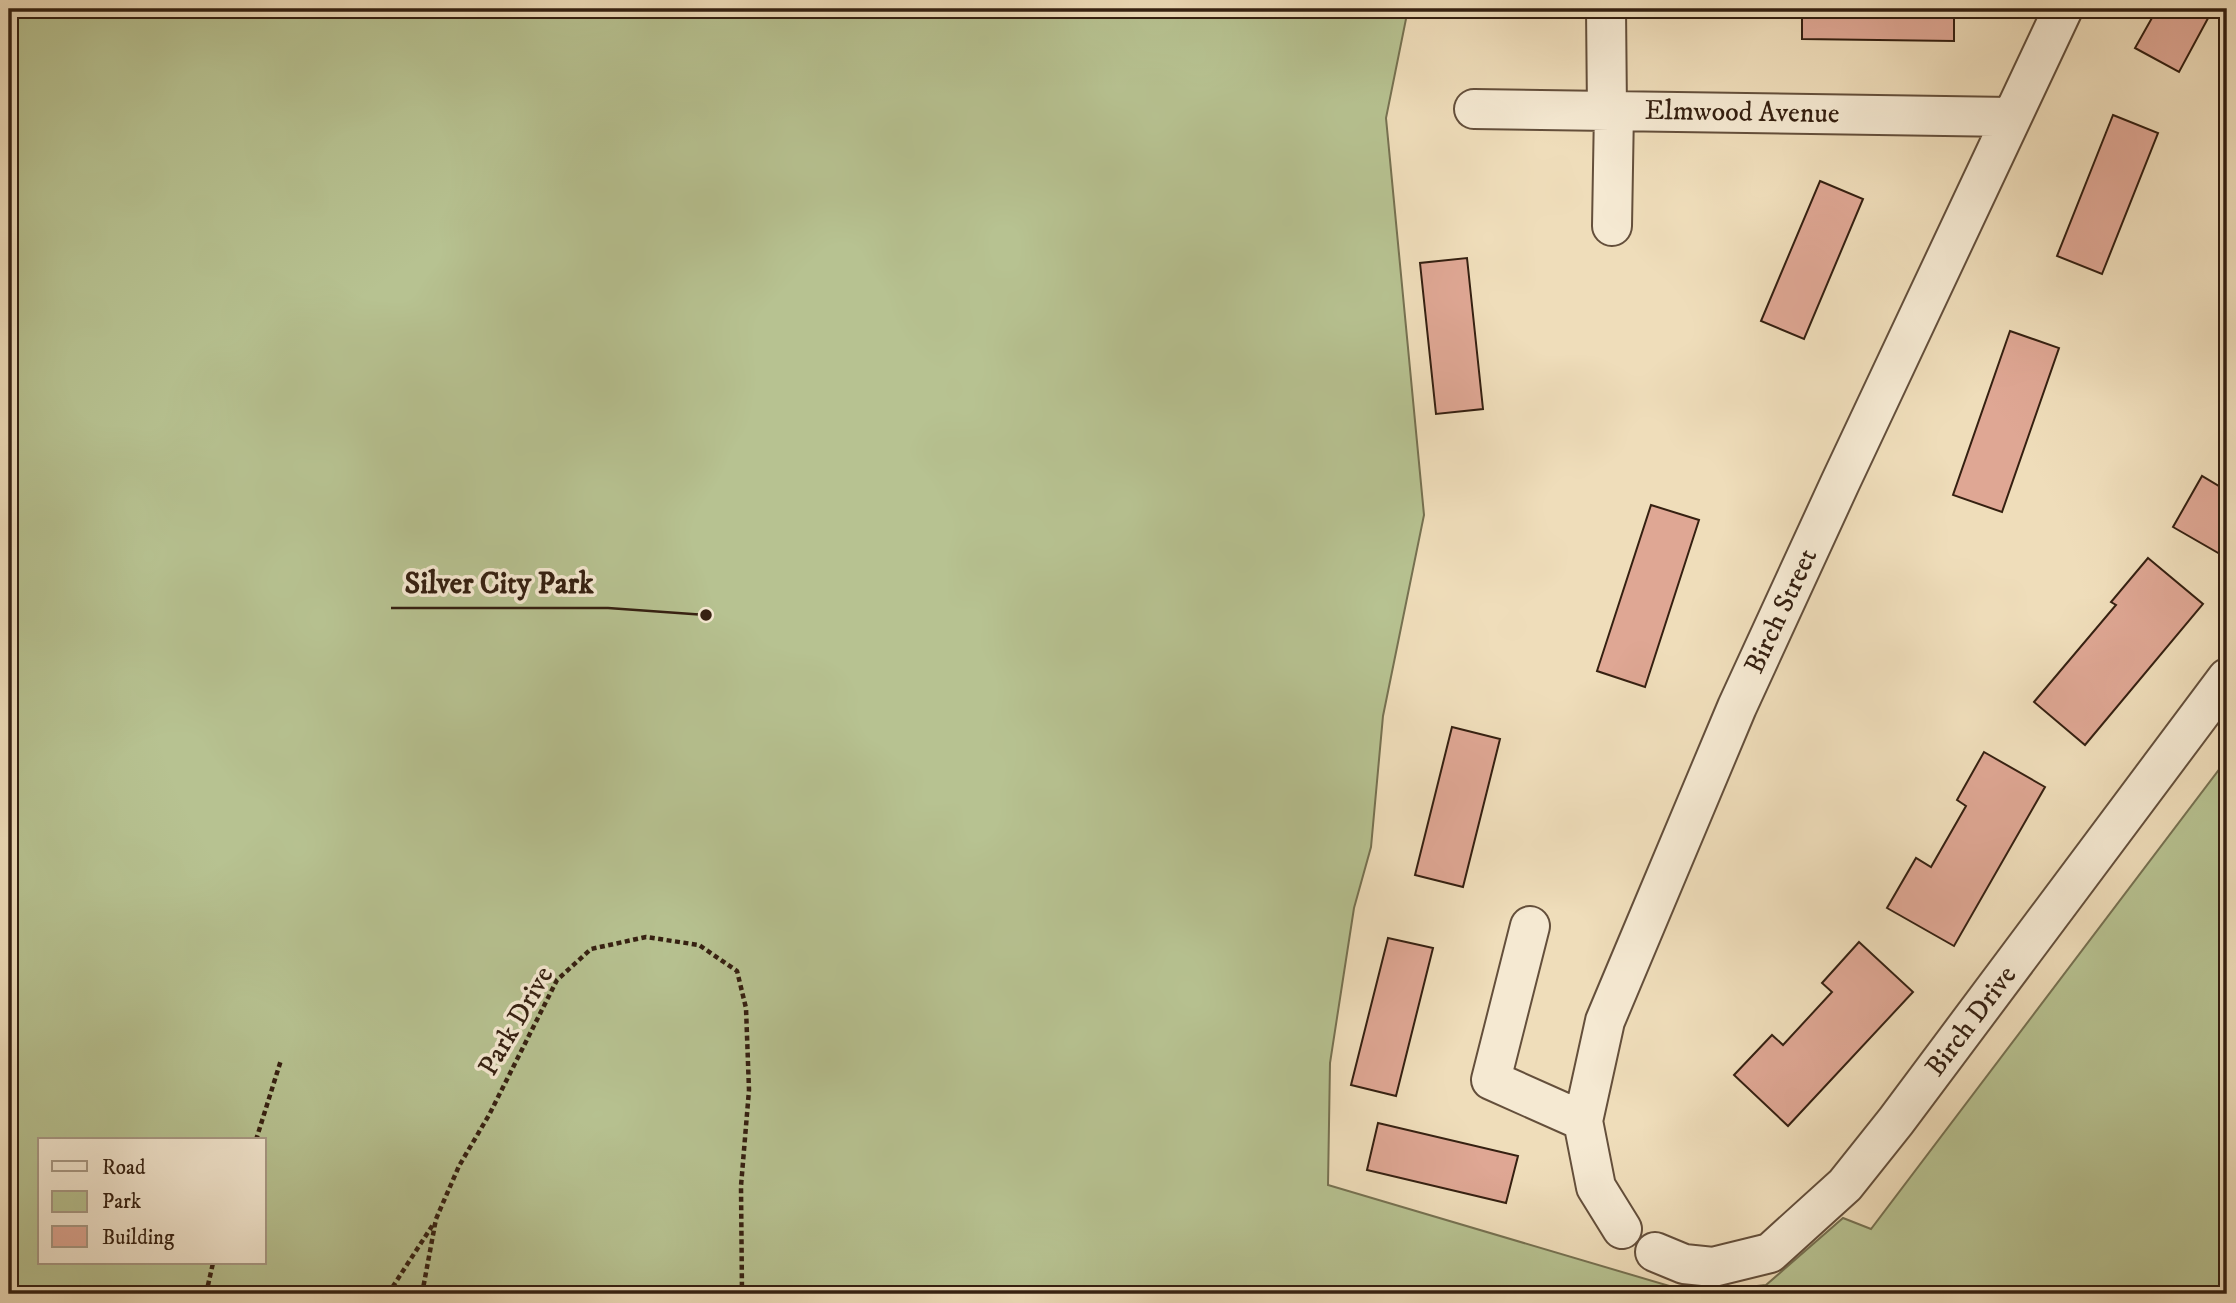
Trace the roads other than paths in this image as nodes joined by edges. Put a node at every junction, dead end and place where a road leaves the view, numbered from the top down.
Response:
1 (1606, 9) edge
2 (2063, 9) edge
3 (1474, 109) dead end
4 (1611, 110) junction
5 (2011, 117) junction
6 (1612, 226) dead end
7 (2227, 678) edge
8 (1530, 926) dead end
9 (1583, 1121) junction
10 (1622, 1229) dead end
11 (1655, 1252) dead end

1 - 4 street
2 - 5 street, Birch Street
3 - 4 street, Elmwood Avenue
4 - 5 street, Elmwood Avenue
4 - 6 street
5 - 9 street, Birch Street
7 - 11 street, Birch Drive
8 - 9 street
9 - 10 street, Birch Street

